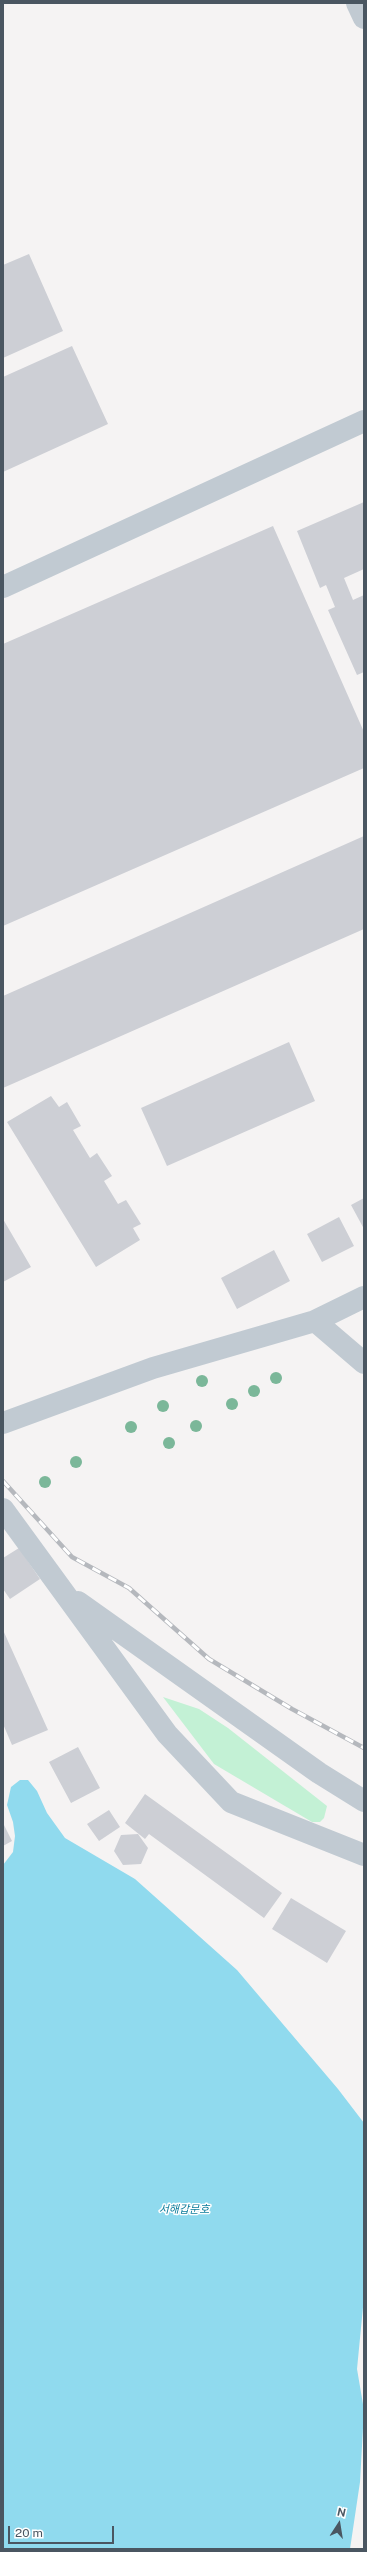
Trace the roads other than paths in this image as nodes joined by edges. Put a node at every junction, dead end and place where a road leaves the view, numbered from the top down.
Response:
1 (357, 3) edge
2 (364, 18) edge
3 (364, 421) edge
4 (3, 586) edge
5 (364, 1297) edge
6 (315, 1321) junction
7 (364, 1363) edge
8 (3, 1423) edge
9 (3, 1509) edge
10 (62, 1591) junction
11 (364, 1801) edge
12 (364, 1855) edge

1 - 2 street
3 - 4 street
5 - 6 street
6 - 7 street
6 - 8 street
9 - 10 street
10 - 11 street
10 - 12 street

